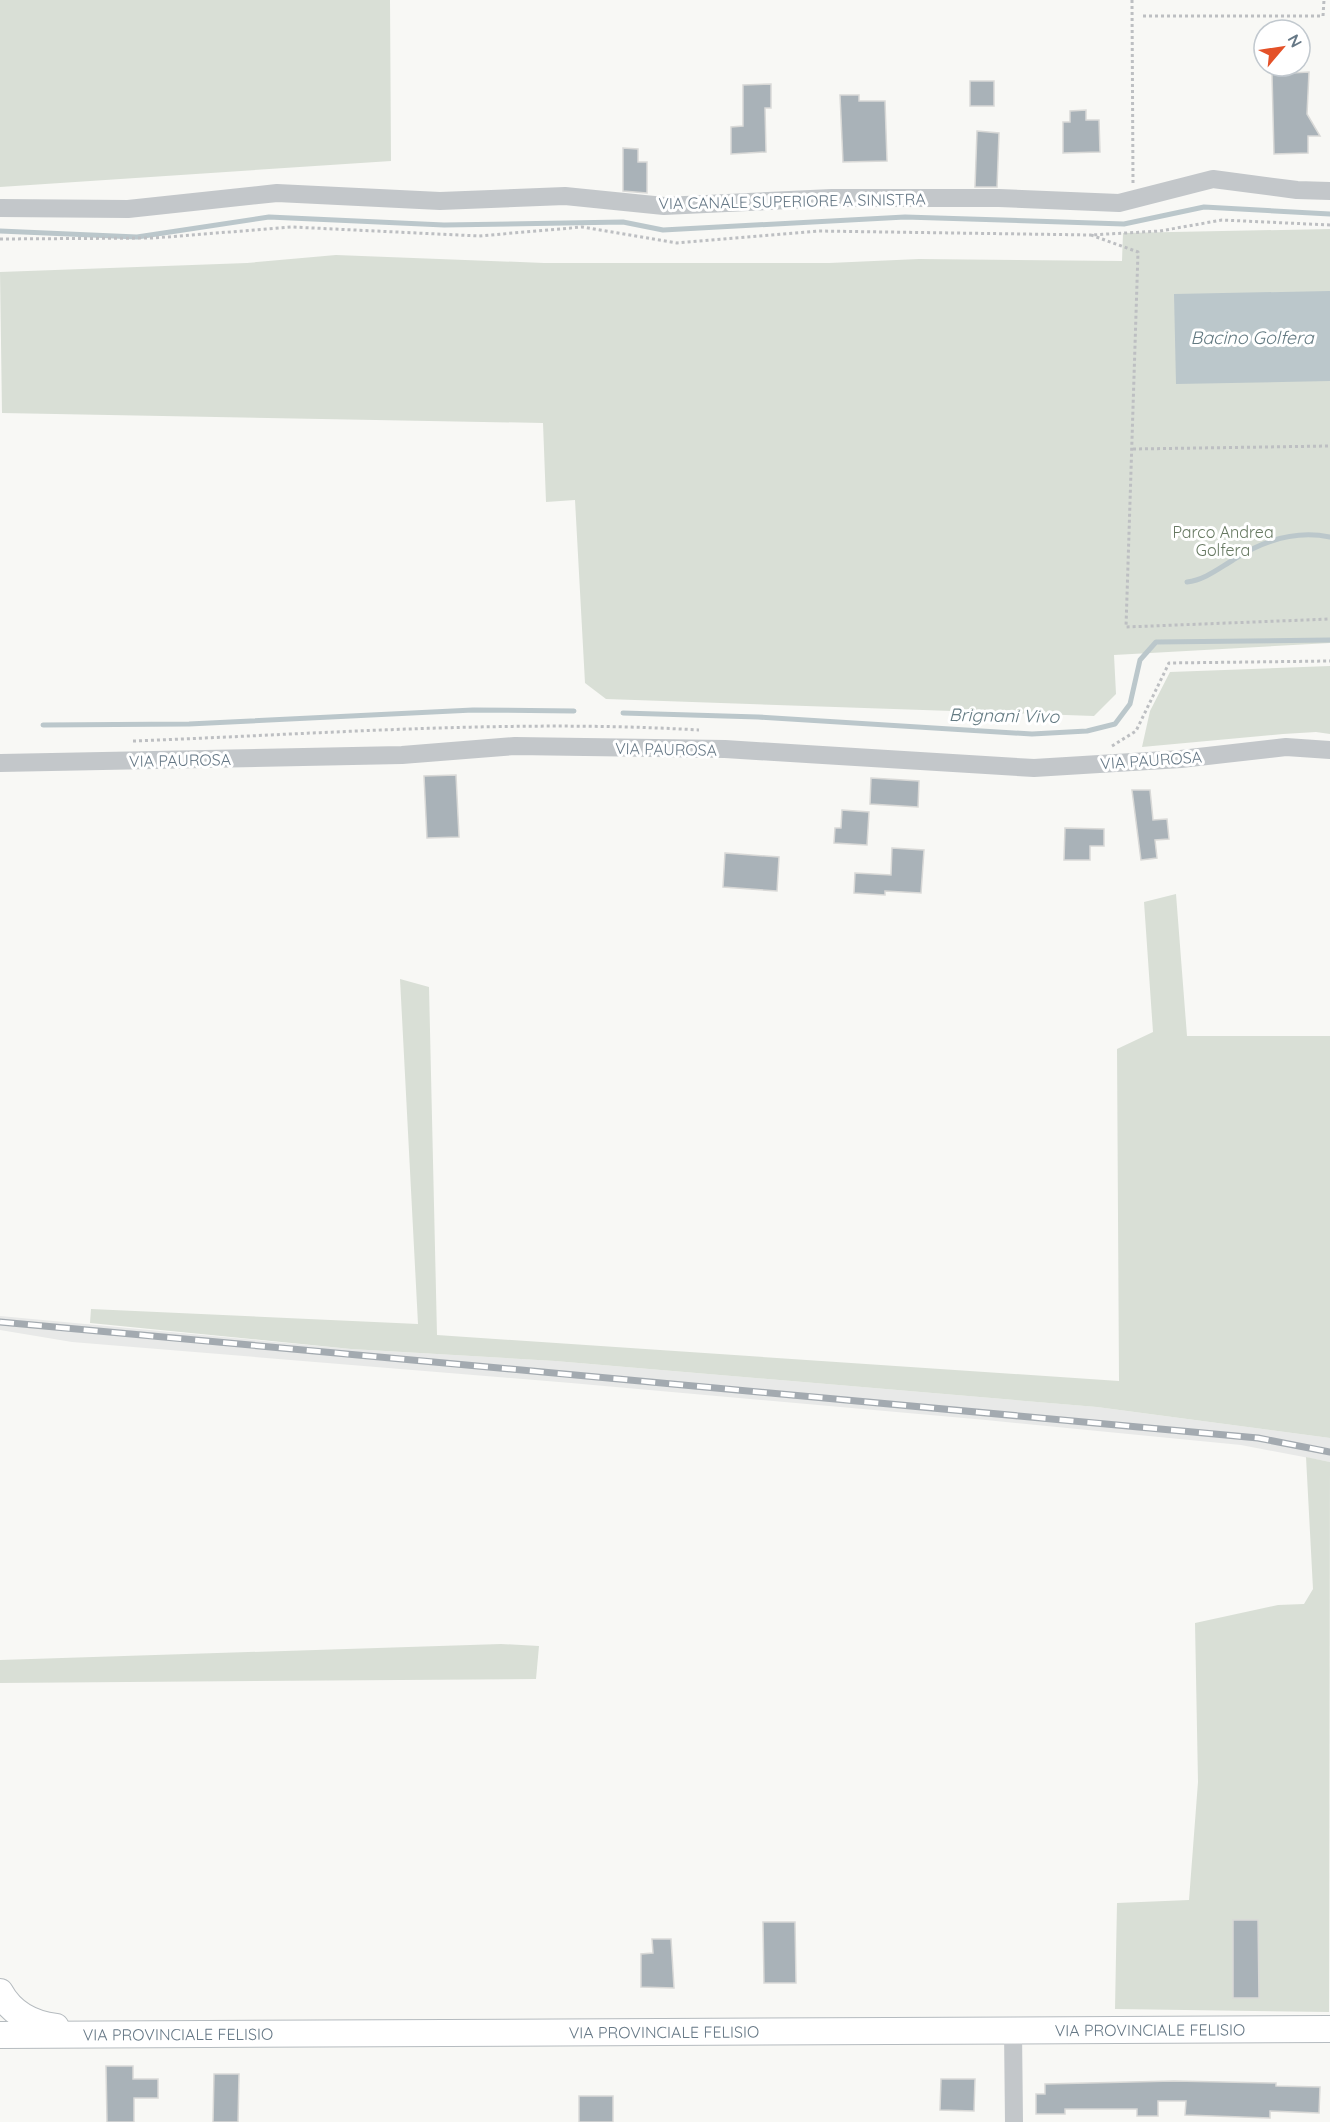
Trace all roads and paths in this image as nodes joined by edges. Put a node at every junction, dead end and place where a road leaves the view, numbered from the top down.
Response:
1 (1132, 0) edge
2 (1324, 0) edge
3 (1143, 16) dead end
4 (1330, 191) edge
5 (1134, 199) junction
6 (0, 208) edge
7 (1330, 225) edge
8 (1091, 235) junction
9 (0, 239) edge
10 (1330, 446) edge
11 (1132, 449) junction
12 (1330, 619) edge
13 (1330, 661) edge
14 (708, 730) dead end
15 (132, 741) dead end
16 (1110, 747) dead end
17 (1330, 750) edge
18 (0, 764) edge
19 (0, 1992) edge
20 (1330, 2029) edge
21 (1013, 2030) junction
22 (110, 2034) junction
23 (0, 2035) edge
24 (1014, 2122) edge

1 - 5 path
2 - 3 path
4 - 5 street, VIA CANALE SUPERIORE A SINISTRA
5 - 6 street, VIA CANALE SUPERIORE A SINISTRA
7 - 8 path
8 - 9 path
8 - 11 path
10 - 11 path
11 - 12 path
13 - 16 path
14 - 15 path
17 - 18 street, VIA PAUROSA
19 - 22 main road
20 - 21 main road, VIA PROVINCIALE FELISIO
21 - 22 main road, VIA PROVINCIALE FELISIO
21 - 24 street
22 - 23 main road, VIA PROVINCIALE FELISIO

